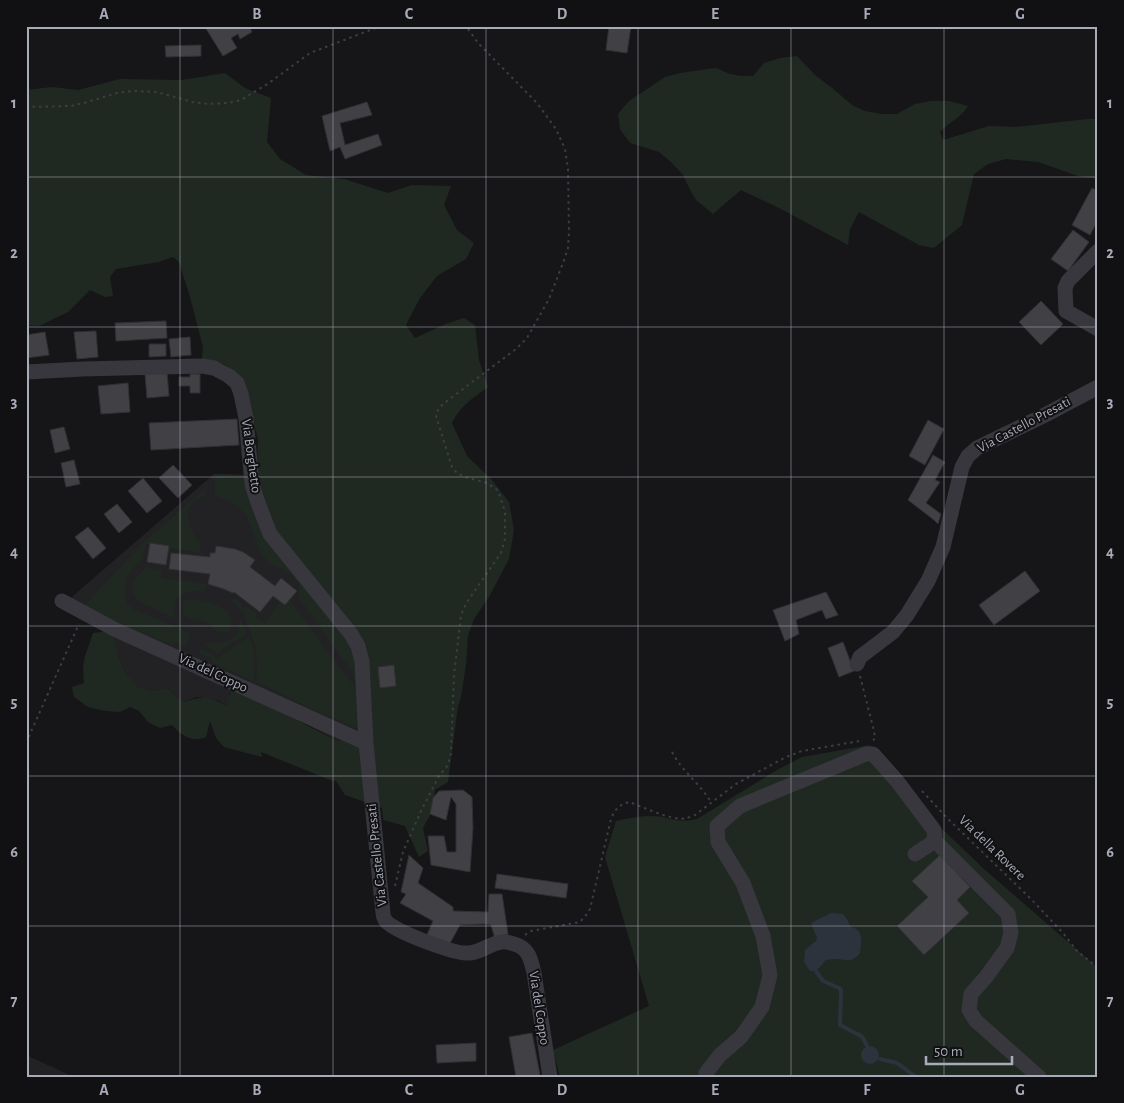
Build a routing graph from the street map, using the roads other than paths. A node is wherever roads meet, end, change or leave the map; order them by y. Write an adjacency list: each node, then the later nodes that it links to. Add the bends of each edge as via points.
1 (1098, 251): 2 (street, via 1065,288 1066,310)
2 (1098, 329)
3 (26, 372): 7 (street, Via Borghetto, via 202,366 221,371 237,383 246,418 252,484 270,534 358,646 362,662)
4 (1098, 387): 6 (street, Via Castello Presati, via 977,448 968,456 962,467 943,546 928,581 893,632 860,657)
5 (62, 601): 7 (street, Via del Coppo, via 114,629)
6 (858, 664)
7 (366, 743): 10 (street, Via Castello Presati, via 385,920 413,936 458,953 471,953 503,942)
8 (935, 840): 9 (street); 12 (street, via 934,830 873,754 866,754 740,806 717,826 718,842 743,884 763,936 770,975 762,1008 741,1037 720,1055); 13 (street, via 1008,914 1011,933 1007,948 970,994 969,1010 976,1021)
9 (915, 854)
10 (518, 945): 11 (street, Via del Coppo, via 529,954 534,973)
11 (550, 1077)
12 (706, 1077)
13 (1039, 1077)

